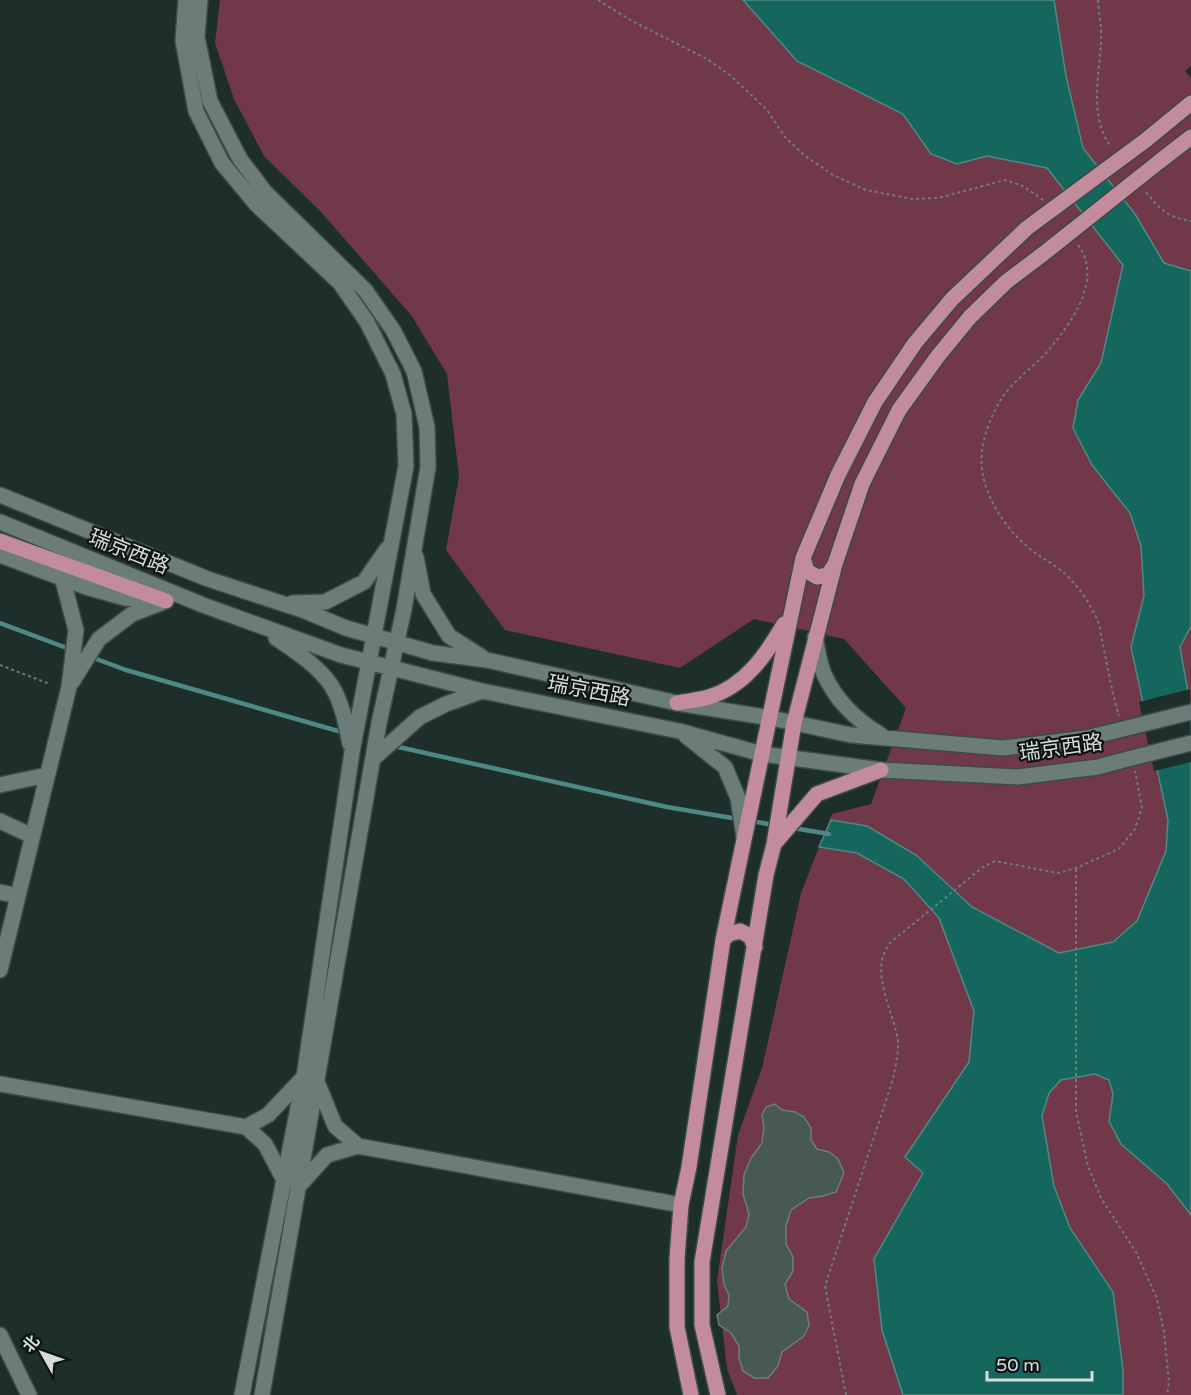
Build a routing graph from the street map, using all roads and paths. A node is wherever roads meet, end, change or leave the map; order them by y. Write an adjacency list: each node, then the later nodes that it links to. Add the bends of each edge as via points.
1 (186, 0): 15 (street, via 183,40 196,111 222,163 256,204 340,284 367,322 393,374 405,414 406,466)
2 (200, 0): 16 (street, via 197,37 210,101 240,159 265,192 365,290 393,330 414,371 427,428 428,467)
3 (598, 0): 9 (path, via 731,76 767,110 804,155 833,175 866,190 912,199 938,198 1005,180 1023,186)
4 (1098, 0): 7 (path, via 1099,117)
5 (1191, 103): 18 (main road, bridge, via 1027,228 952,299 915,343 882,392 838,475)
6 (1191, 136): 19 (main road, bridge, via 1006,282 970,317 899,410 862,484)
7 (1112, 147)
8 (1146, 192): 10 (path, via 1175,219)
9 (1047, 204)
10 (1191, 221)
11 (1073, 238): 41 (path, via 1086,255 1086,290 1048,351 1002,397 983,446 984,476 995,509 1008,529 1072,580 1097,617)
12 (0, 495): 22 (street, 瑞京西路, via 208,579)
13 (0, 522): 23 (street, 瑞京西路)
14 (0, 541): 21 (main road)
15 (390, 544): 22 (street, via 364,582 325,602); 26 (street)
16 (414, 546): 28 (street); 29 (street, via 423,594 448,636)
17 (0, 555): 20 (street)
18 (803, 558): 19 (main road, via 807,571 818,578 828,575); 24 (main road)
19 (835, 564): 27 (main road)
20 (62, 577): 21 (street, via 125,598); 34 (street, via 76,630)
21 (166, 601): 23 (street); 34 (street, via 132,614 99,639)
22 (281, 603): 26 (street, 瑞京西路)
23 (203, 605): 25 (street, 瑞京西路)
24 (791, 614): 36 (main road, via 770,649 744,679 710,697); 39 (main road)
25 (261, 627): 30 (street, 瑞京西路); 38 (street, via 308,661 331,685)
26 (374, 636): 28 (street, 瑞京西路); 30 (street)
27 (815, 637): 40 (main road); 43 (street, via 823,673 839,698 860,722)
28 (397, 642): 29 (street, 瑞京西路, via 433,653); 32 (street)
29 (487, 660): 36 (street, 瑞京西路)
30 (369, 662): 32 (street, 瑞京西路); 38 (street)
31 (0, 664): 33 (path)
32 (391, 668): 35 (street, 瑞京西路); 48 (street)
33 (50, 684)
34 (69, 686): 50 (street)
35 (482, 691): 42 (street, 瑞京西路); 48 (street, via 420,717)
36 (677, 703): 39 (street, 瑞京西路)
37 (1191, 712): 41 (street, 瑞京西路, bridge)
38 (351, 715): 62 (street, via 351,756)
39 (771, 718): 40 (street, 瑞京西路); 45 (main road)
40 (794, 723): 43 (street, 瑞京西路); 46 (main road)
41 (1118, 725): 43 (street, 瑞京西路, via 1086,738 1004,748)
42 (679, 731): 45 (street, 瑞京西路); 54 (street, via 725,767 738,798)
43 (886, 738)
44 (1191, 743): 47 (street, 瑞京西路, bridge)
45 (762, 754): 46 (street, 瑞京西路); 54 (main road)
46 (788, 758): 49 (street, 瑞京西路); 55 (main road)
47 (1127, 761): 49 (street, 瑞京西路, via 1018,777); 56 (path, via 1139,783 1142,808 1135,829 1119,849)
48 (373, 764): 62 (street)
49 (881, 770): 55 (main road, via 817,794)
50 (47, 775): 51 (street); 53 (street)
51 (0, 785)
52 (0, 820): 53 (street)
53 (32, 836): 58 (street)
54 (744, 838): 59 (main road)
55 (774, 844): 60 (main road)
56 (1076, 868): 74 (path, via 1058,873 995,861 885,949 883,987 898,1044 893,1079 825,1286); 75 (path, via 1076,1112 1088,1166 1101,1198 1136,1252 1157,1299 1164,1332)
57 (0, 892): 58 (street)
58 (18, 896): 61 (street)
59 (723, 940): 60 (main road, via 740,931 750,936); 67 (main road)
60 (755, 947): 73 (main road, via 702,1262 702,1325)
61 (0, 970)
62 (310, 1077): 64 (street, via 268,1115); 65 (street, via 335,1126); 66 (street)
63 (0, 1084): 64 (street)
64 (246, 1127): 66 (street, via 265,1144)
65 (357, 1146): 66 (street, via 327,1155); 67 (street)
66 (291, 1184): 70 (street); 71 (street)
67 (681, 1205): 72 (main road, via 677,1327)
68 (0, 1335): 69 (street)
69 (29, 1395)
70 (242, 1395)
71 (262, 1395)
72 (691, 1395)
73 (718, 1395)
74 (846, 1395)
75 (1167, 1395)

